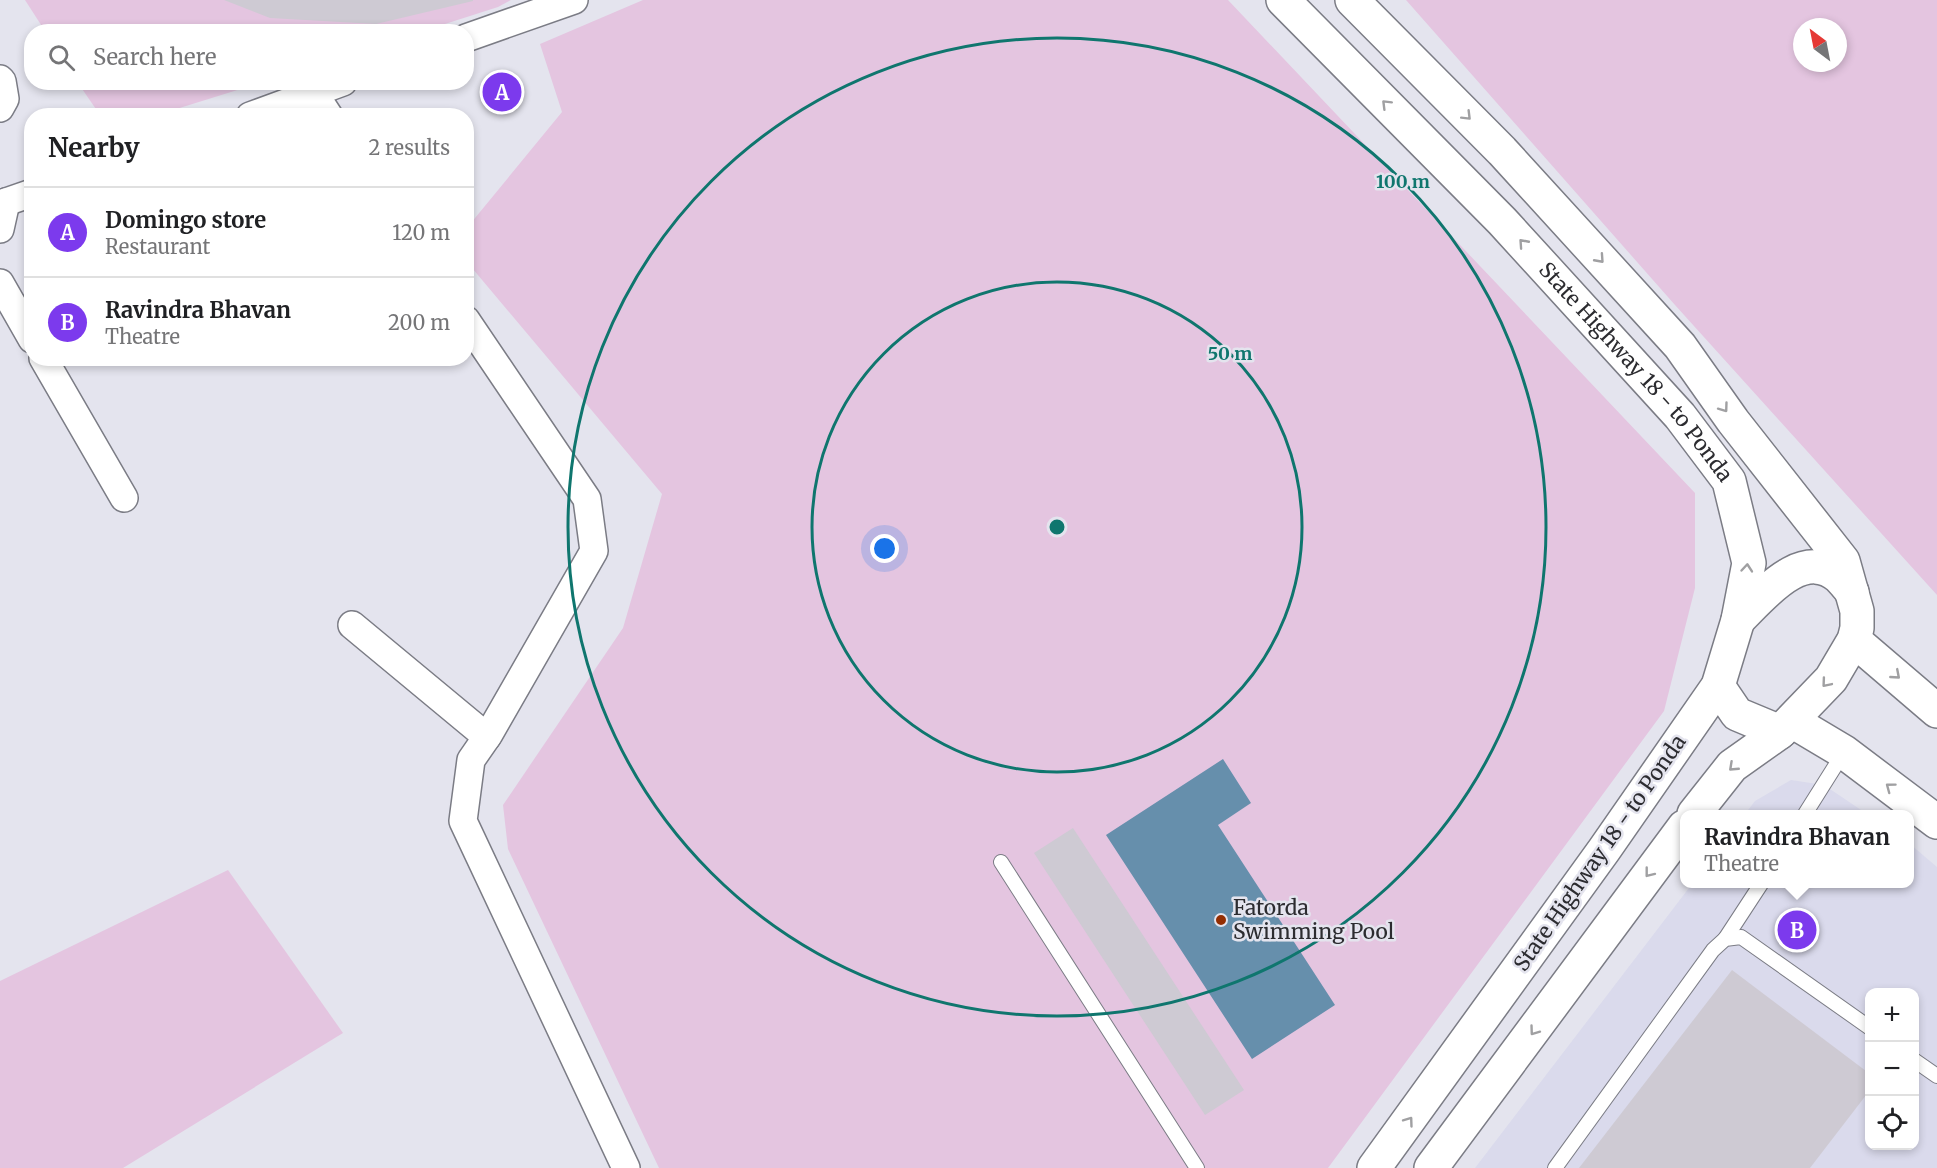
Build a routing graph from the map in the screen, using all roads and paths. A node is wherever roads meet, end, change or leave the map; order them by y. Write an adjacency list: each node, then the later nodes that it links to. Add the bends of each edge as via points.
1 (574, 0): 4 (street)
2 (1283, 0): 20 (main road, State Highway 18 - to Ponda, one-way to 2, via 1749,563 1729,481 1680,416 1502,221)
3 (1352, 0): 19 (main road, one-way to 19, via 1502,151 1680,346 1843,561)
4 (474, 36)
5 (0, 79): 8 (street, via 5,99)
6 (322, 90): 7 (street)
7 (314, 93): 9 (street); 10 (street)
8 (0, 108)
9 (272, 108)
10 (324, 108)
11 (24, 196): 12 (street)
12 (3, 203): 13 (street)
13 (0, 229)
14 (0, 283): 15 (street)
15 (24, 325)
16 (474, 332): 26 (street, via 587,499 594,551)
17 (48, 366): 18 (street)
18 (124, 498)
19 (1852, 592): 20 (main road, via 1838,576 1820,567 1800,568 1780,580); 22 (main road, via 1857,611)
20 (1737, 620): 23 (main road, State Highway 18 - to Ponda)
21 (352, 625): 26 (street)
22 (1854, 640): 24 (main road, one-way to 24); 25 (main road, one-way to 25, via 1831,678)
23 (1718, 686): 25 (main road, via 1737,714); 40 (main road, State Highway 18 - to Ponda, one-way to 23)
24 (1937, 711)
25 (1786, 726): 27 (main road); 28 (main road, one-way to 28, via 1732,766)
26 (487, 737): 38 (street, via 471,760 463,821)
27 (1844, 752): 29 (lane); 30 (main road, one-way to 27)
28 (1697, 810)
29 (1808, 810)
30 (1937, 822)
31 (1680, 832): 41 (main road, one-way to 41)
32 (1001, 862): 39 (lane)
33 (1758, 888): 34 (lane)
34 (1725, 939): 35 (lane, via 1741,937); 42 (lane, via 1713,950)
35 (1865, 1025)
36 (1919, 1063): 37 (lane)
37 (1937, 1076)
38 (626, 1168)
39 (1197, 1168)
40 (1374, 1168)
41 (1431, 1168)
42 (1555, 1168)

